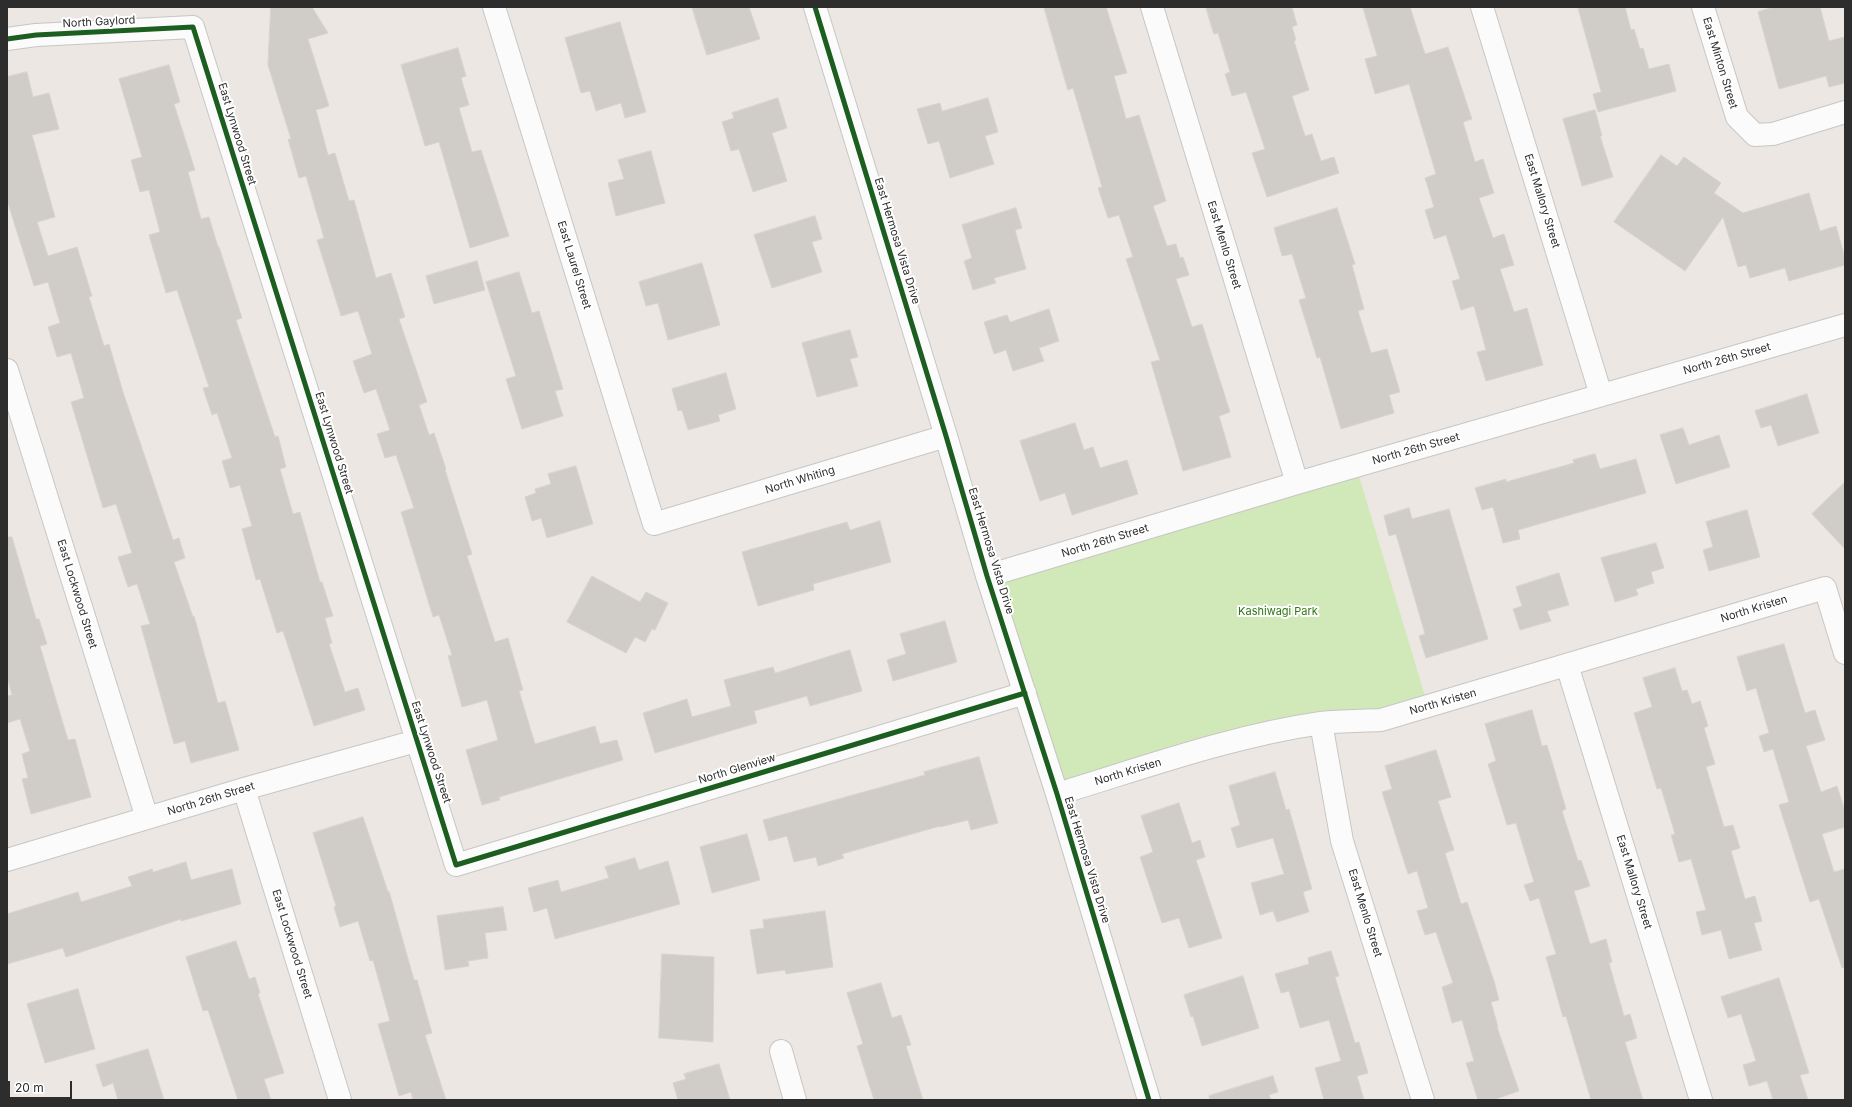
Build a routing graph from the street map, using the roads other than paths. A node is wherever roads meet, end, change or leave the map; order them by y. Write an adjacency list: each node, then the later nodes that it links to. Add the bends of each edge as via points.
1 (494, 7): 14 (street, East Laurel Street)
2 (815, 7): 12 (street, East Hermosa Vista Drive)
3 (1152, 7): 13 (street, East Menlo Street)
4 (1482, 7): 11 (street, East Mallory Street)
5 (1702, 7): 8 (street, East Minton Street, via 1737,117 1755,135 1773,134)
6 (193, 27): 7 (street, North Gaylord, via 36,35); 20 (street, East Lynwood Street)
7 (7, 39)
8 (1845, 112)
9 (1845, 325): 11 (street, North 26th Street)
10 (7, 370): 23 (street, East Lockwood Street)
11 (1601, 396): 13 (street, North 26th Street)
12 (946, 436): 14 (street, North Whiting); 15 (street, East Hermosa Vista Drive)
13 (1297, 483): 15 (street, North 26th Street)
14 (654, 524)
15 (987, 576): 18 (street, East Hermosa Vista Drive)
16 (1845, 652): 17 (street, North Kristen, via 1825,588)
17 (1567, 665): 19 (street, North Kristen, via 1381,720); 31 (street, East Mallory Street)
18 (1024, 693): 22 (street, East Hermosa Vista Drive); 25 (street, North Glenview)
19 (1321, 723): 22 (street, North Kristen, via 1193,752); 30 (street, East Menlo Street, via 1342,841)
20 (416, 741): 21 (street, North 26th Street); 25 (street, East Lynwood Street)
21 (244, 789): 23 (street, North 26th Street); 27 (street, East Lockwood Street)
22 (1057, 794): 29 (street, East Hermosa Vista Drive)
23 (147, 818): 24 (street, North 26th Street)
24 (7, 860)
25 (456, 865)
26 (781, 1051): 28 (street)
27 (340, 1100)
28 (795, 1100)
29 (1149, 1100)
30 (1423, 1100)
31 (1701, 1100)

